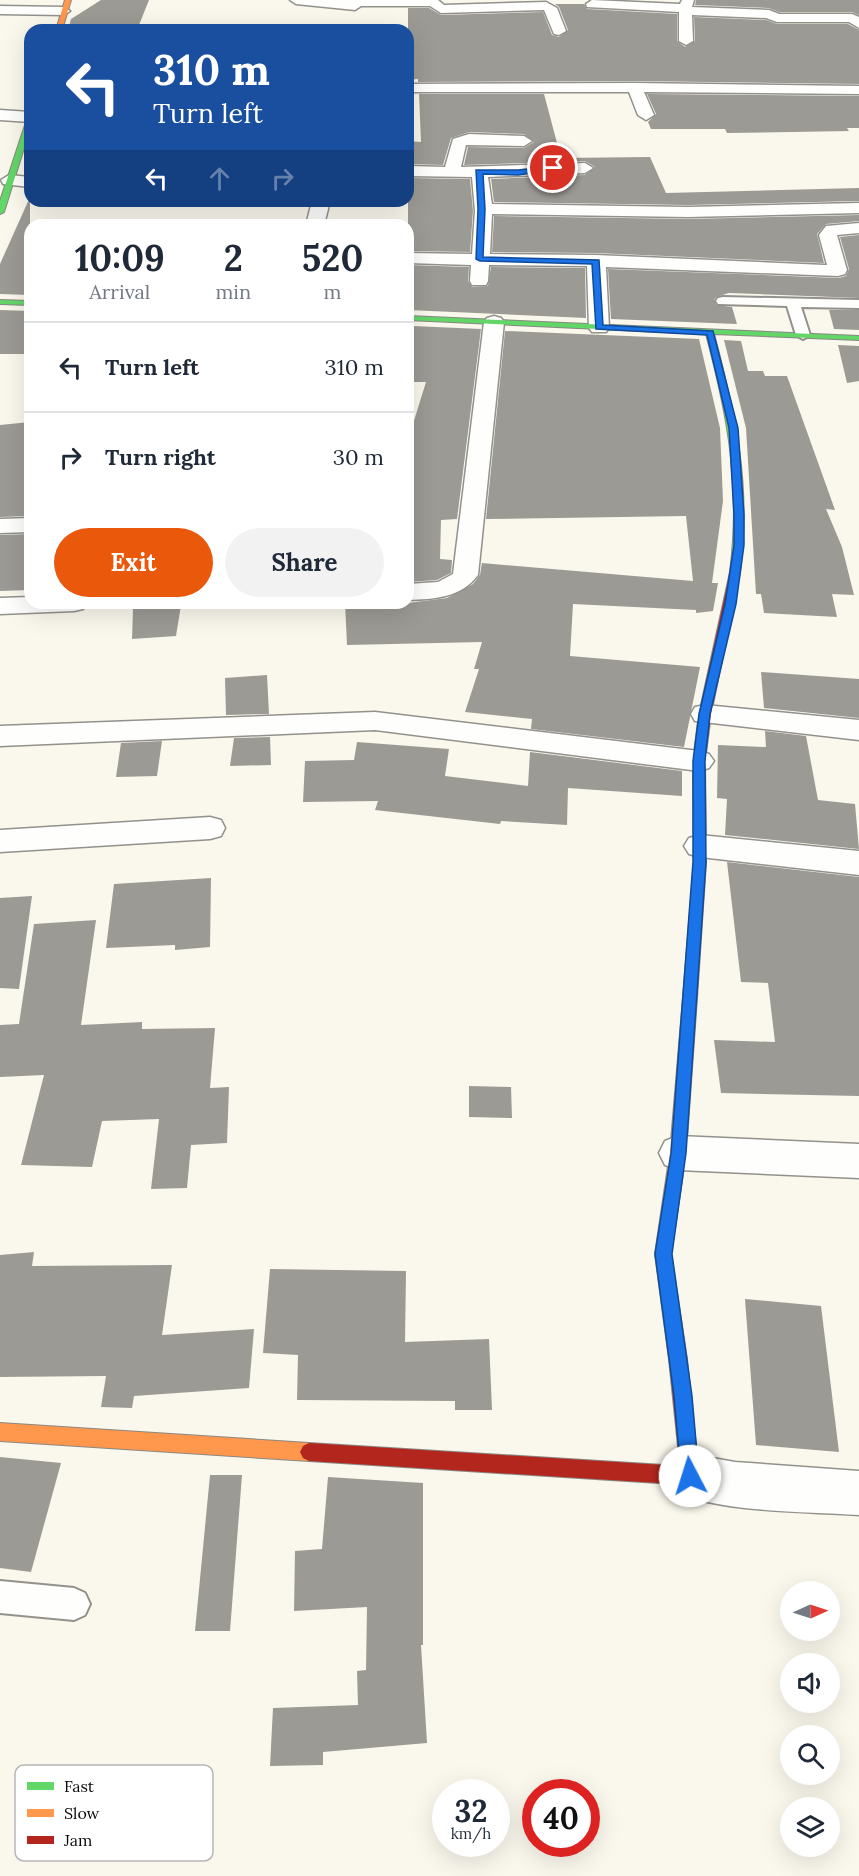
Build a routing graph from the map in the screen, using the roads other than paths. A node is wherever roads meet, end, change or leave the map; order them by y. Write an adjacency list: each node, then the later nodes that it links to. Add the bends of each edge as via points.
1 (296, 0): 2 (street)
2 (356, 2): 9 (street); 12 (street, via 435,2 441,9 492,13 550,7)
3 (780, 3): 8 (street)
4 (592, 4): 6 (street)
5 (66, 6): 7 (street); 10 (street)
6 (686, 6): 8 (street); 13 (street)
7 (0, 10)
8 (785, 17): 11 (street, via 852,18)
9 (353, 22)
10 (61, 24)
11 (859, 24)
12 (559, 31)
13 (686, 41)
14 (634, 87): 15 (street); 16 (street); 18 (street)
15 (414, 88)
16 (859, 90)
17 (0, 115): 19 (street)
18 (646, 115)
19 (24, 121)
20 (24, 123): 21 (street)
21 (0, 130)
22 (24, 134): 28 (street)
23 (524, 141): 26 (street, via 459,142)
24 (585, 168): 27 (street)
25 (414, 171): 26 (street)
26 (452, 171): 27 (street)
27 (479, 172): 30 (street)
28 (9, 180): 29 (street); 31 (street)
29 (24, 181)
30 (482, 201): 32 (street, via 645,211); 35 (street)
31 (1, 204)
32 (859, 208)
33 (859, 228): 36 (street, via 832,230 828,235 838,270)
34 (414, 258): 35 (street)
35 (480, 259): 36 (street); 37 (street)
36 (596, 261): 45 (street)
37 (479, 281)
38 (723, 301): 41 (lane)
39 (0, 302): 40 (street)
40 (24, 303)
41 (793, 303): 42 (lane); 47 (lane)
42 (859, 304)
43 (414, 318): 44 (street)
44 (494, 322): 45 (street); 51 (street, via 465,575 439,591)
45 (599, 328): 46 (street)
46 (710, 333): 47 (street); 54 (street, via 733,428 739,545)
47 (803, 335): 48 (street)
48 (859, 338)
49 (24, 525): 50 (street)
50 (0, 526)
51 (414, 592)
52 (24, 605): 53 (street)
53 (0, 606)
54 (705, 714): 55 (street); 57 (street)
55 (859, 730)
56 (0, 736): 57 (street, via 375,721)
57 (699, 761): 60 (street)
58 (210, 828): 59 (street)
59 (0, 841)
60 (700, 846): 61 (street); 62 (street)
61 (859, 863)
62 (678, 1153): 63 (street); 65 (street, via 663,1254)
63 (859, 1161)
64 (0, 1432): 65 (street)
65 (690, 1476): 66 (street, via 735,1484)
66 (859, 1494)
67 (0, 1597): 68 (lane)
68 (74, 1604)

